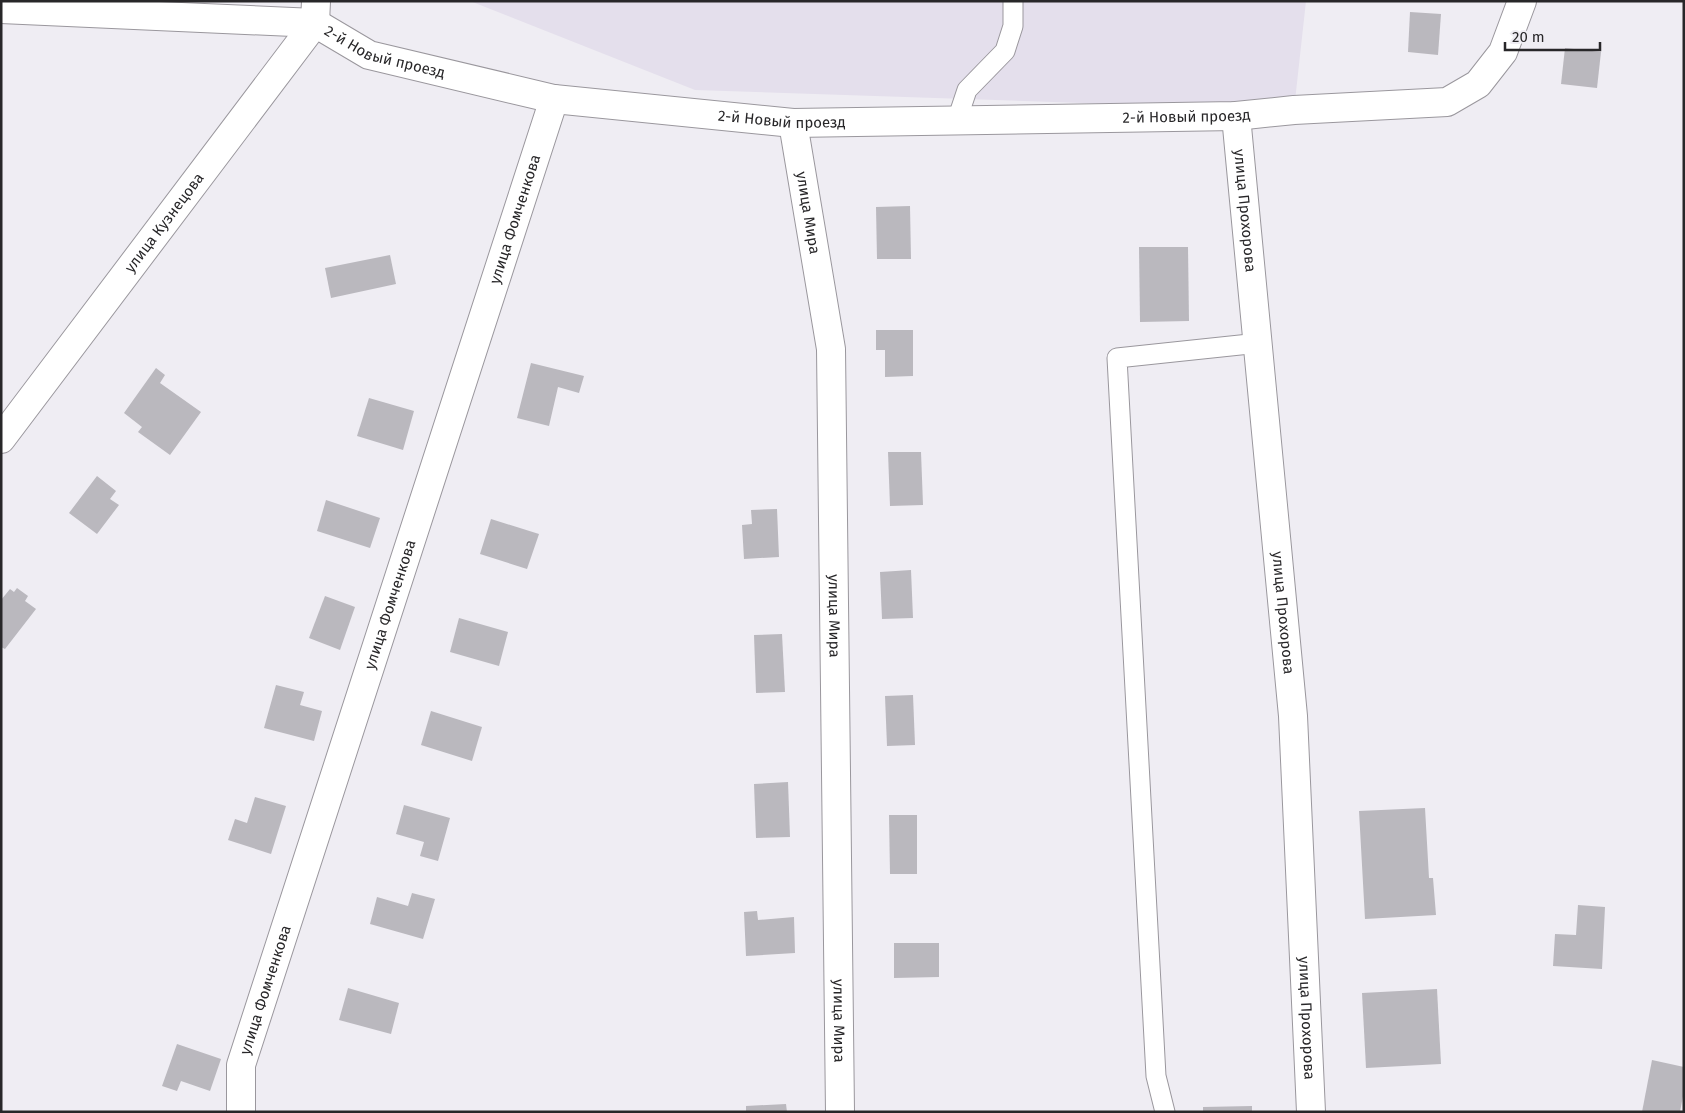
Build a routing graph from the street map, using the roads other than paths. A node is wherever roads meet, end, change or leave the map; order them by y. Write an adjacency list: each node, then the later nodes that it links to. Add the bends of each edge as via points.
1 (1013, 1): 7 (lane, via 1013,26 1005,51 967,90)
2 (1522, 1): 6 (street, 2-й Новый проезд, via 1503,52 1478,84 1447,102)
3 (1, 9): 4 (street, 2-й Новый проезд)
4 (315, 12): 5 (street, 2-й Новый проезд, via 369,55); 10 (street, улица Кузнецова)
5 (554, 99): 8 (street, 2-й Новый проезд); 11 (street, улица Фомченкова, via 241,1065)
6 (1236, 116): 7 (street, 2-й Новый проезд); 9 (street, улица Прохорова)
7 (957, 120): 8 (street, 2-й Новый проезд)
8 (793, 123): 12 (street, улица Мира, via 832,349)
9 (1259, 343): 13 (lane, via 1118,358 1156,1076); 14 (street, улица Прохорова, via 1293,716)
10 (1, 439)
11 (241, 1112)
12 (840, 1112)
13 (1165, 1112)
14 (1311, 1112)

